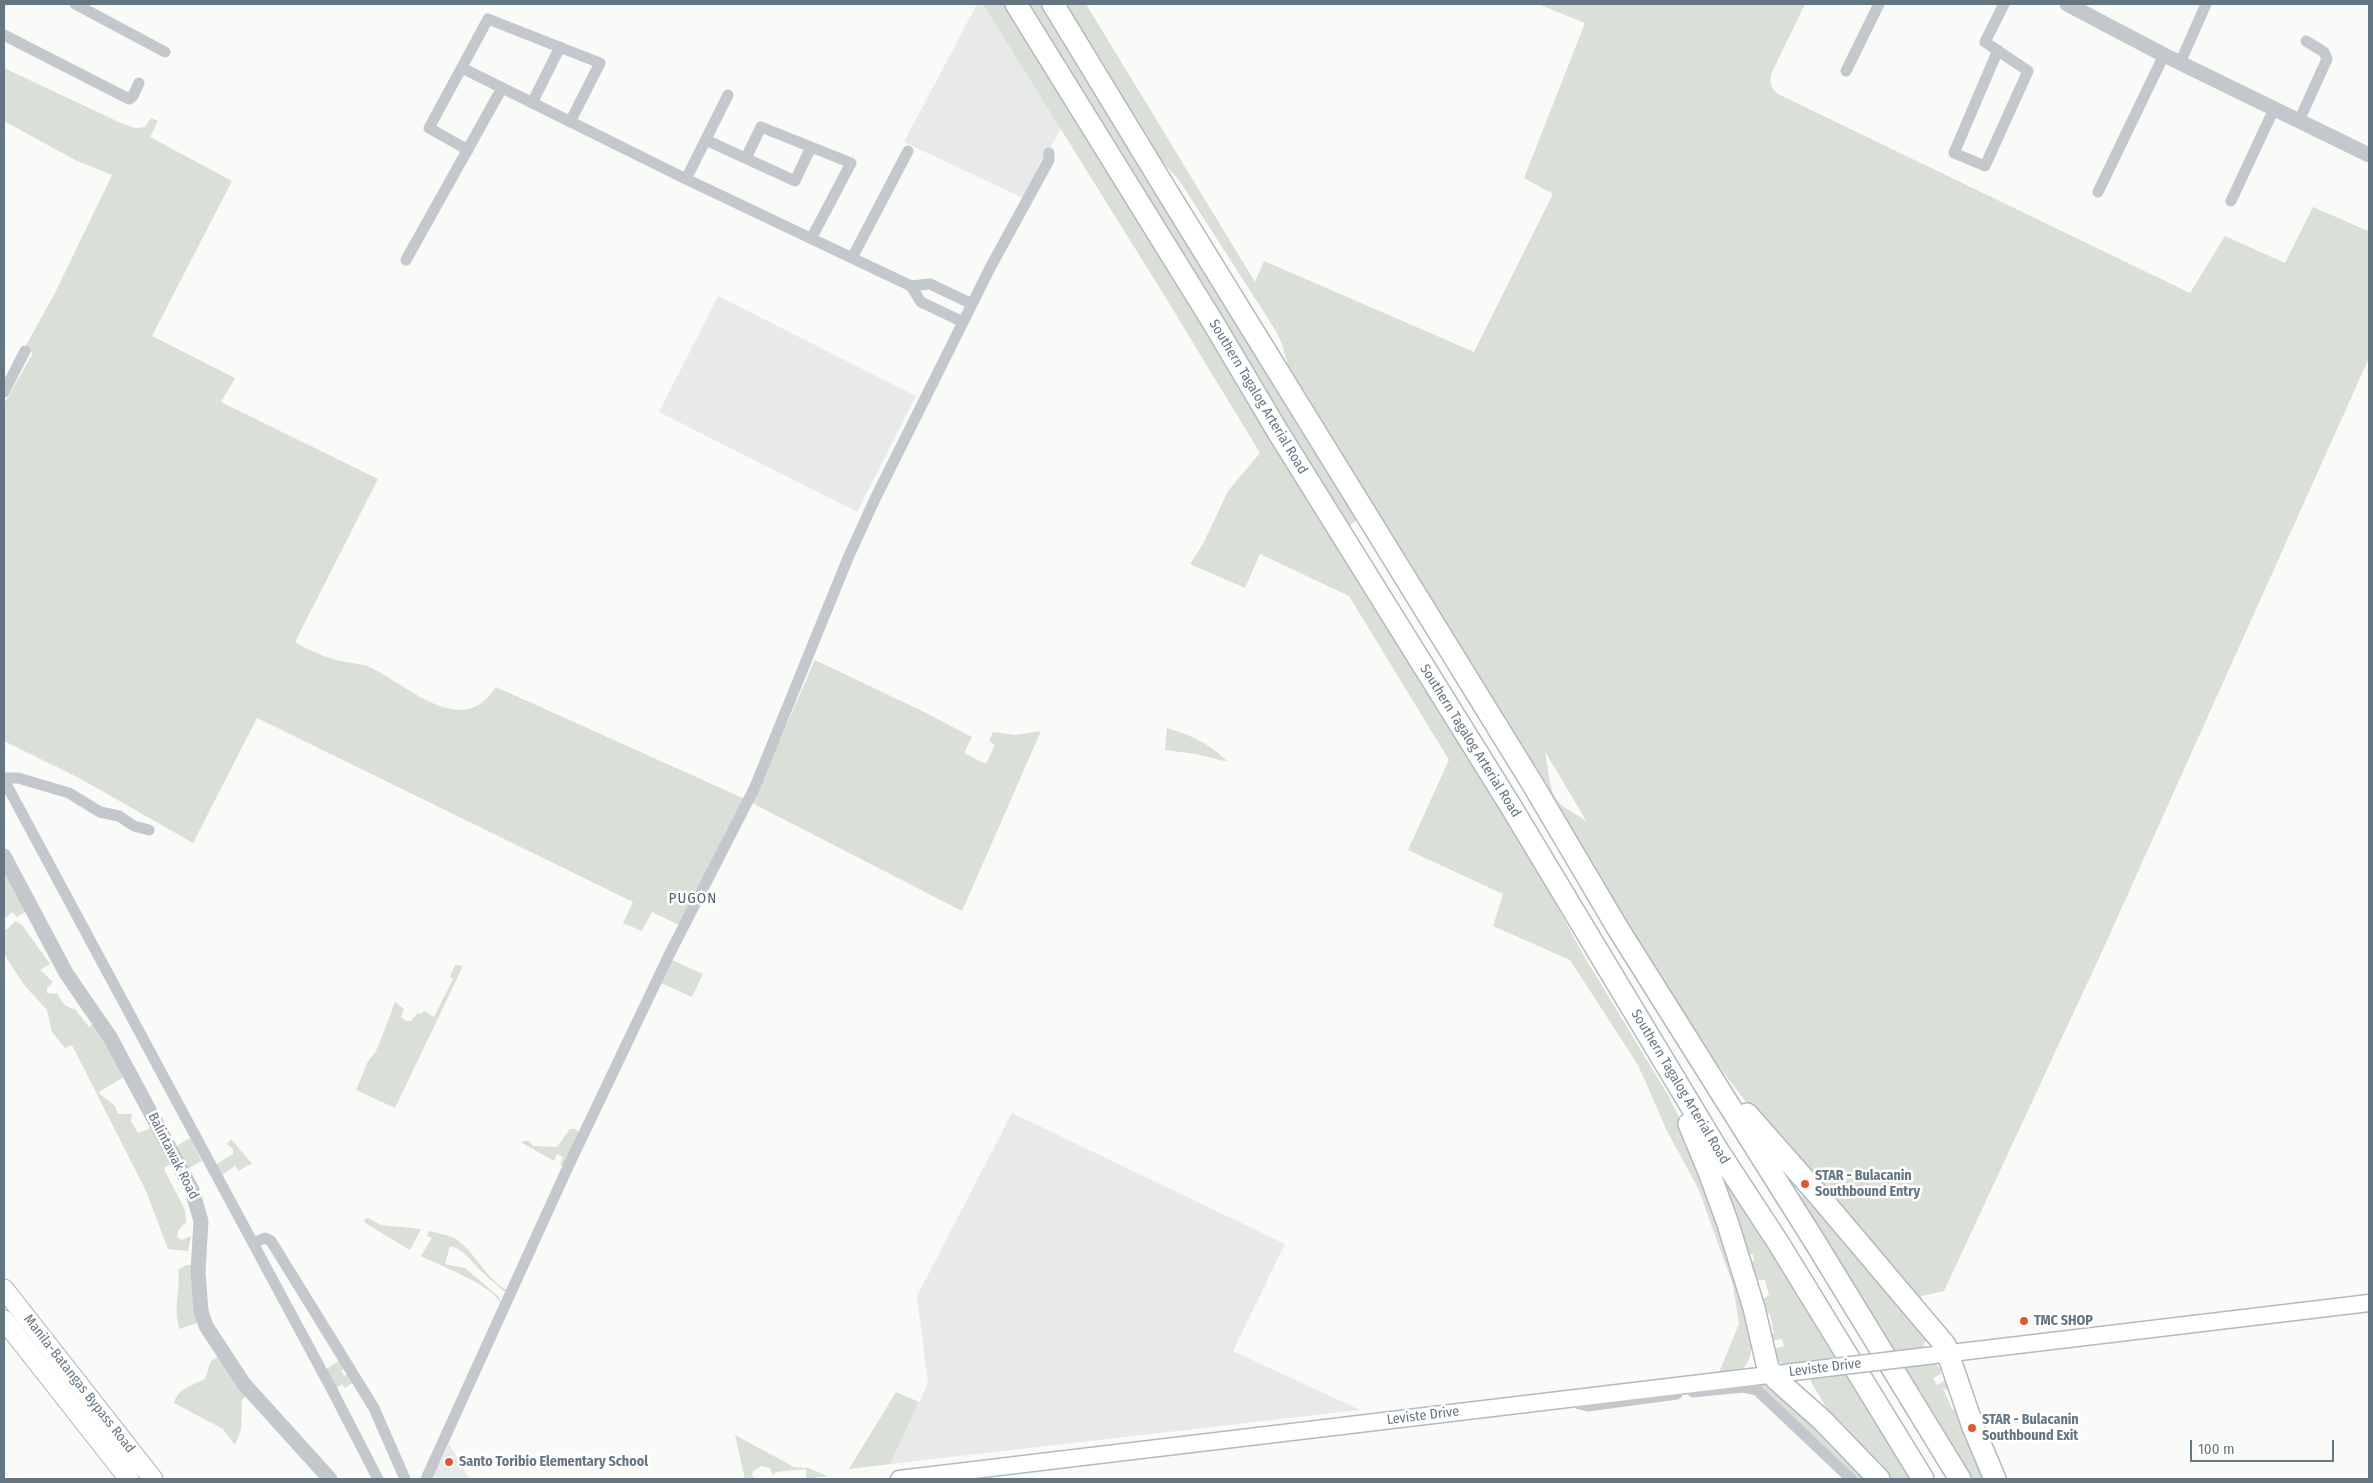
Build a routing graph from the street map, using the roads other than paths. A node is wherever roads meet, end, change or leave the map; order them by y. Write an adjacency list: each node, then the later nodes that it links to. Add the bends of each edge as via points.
1 (75, 4): 12 (street)
2 (1016, 4): 45 (highway, Southern Tagalog Arterial Road)
3 (1054, 4): 46 (highway)
4 (1879, 4): 16 (street)
5 (2004, 4): 11 (street, via 1985,40)
6 (2067, 4): 13 (street)
7 (2206, 4): 14 (street)
8 (4, 35): 17 (street, via 129,99)
9 (2306, 41): 23 (street, via 2324,52 2326,59)
10 (560, 47): 15 (street, via 488,19); 20 (street); 22 (street, via 600,62)
11 (1998, 50): 11 (street, via 2028,71 1985,166 1954,153)
12 (165, 52)
13 (2164, 55): 14 (street); 32 (street)
14 (2180, 63): 21 (street)
15 (462, 68): 18 (street); 26 (street, via 429,128)
16 (1846, 71)
17 (139, 84)
18 (502, 88): 20 (street); 26 (street)
19 (728, 95): 24 (street)
20 (532, 103): 22 (street)
21 (2274, 109): 23 (street); 33 (street)
22 (570, 122): 31 (street)
23 (2299, 122): 29 (street)
24 (706, 140): 30 (street); 31 (street)
25 (811, 147): 30 (street, via 761,127); 30 (street, via 794,181); 34 (street, via 851,163)
26 (468, 150): 36 (street)
27 (908, 151): 35 (street)
28 (1049, 153): 38 (street, via 1049,160)
29 (2369, 155)
30 (746, 158)
31 (686, 179): 34 (street)
32 (2098, 192)
33 (2231, 201)
34 (811, 239): 35 (street)
35 (852, 258): 37 (street)
36 (406, 260)
37 (911, 286): 38 (street, via 930,284); 39 (street, via 921,302)
38 (972, 304): 39 (street)
39 (963, 322): 61 (street, via 848,558 751,795 669,955 566,1169)
40 (25, 351): 41 (street)
41 (4, 392)
42 (4, 779): 43 (street, via 18,778 69,793 100,812); 47 (street)
43 (149, 830)
44 (4, 856): 58 (street, Balintawak Road, via 66,974 110,1037 192,1190 201,1221 198,1272 201,1311 206,1326 248,1389)
45 (1619, 987): 54 (highway, via 1683,1112 1712,1179 1744,1274); 65 (highway, Southern Tagalog Arterial Road)
46 (1667, 1007): 51 (highway, via 1753,1122 1943,1342); 66 (highway)
47 (253, 1243): 59 (street); 60 (street, via 264,1238 271,1241 374,1408)
48 (4, 1290): 52 (highway, Manila-Batangas Bypass Road)
49 (2369, 1303): 51 (main road, Leviste Drive)
50 (4, 1320): 53 (highway, Manila-Batangas Bypass Road)
51 (1948, 1353): 54 (main road, Leviste Drive, bridge); 67 (highway, via 1966,1410)
52 (58, 1357): 53 (highway); 57 (highway, Manila-Batangas Bypass Road)
53 (43, 1368): 56 (highway, Manila-Batangas Bypass Road)
54 (1772, 1374): 55 (main road, Leviste Drive); 64 (highway)
55 (1577, 1397): 62 (main road, Leviste Drive); 63 (street, via 1580,1404 1588,1406 1699,1391 1754,1389)
56 (129, 1479)
57 (153, 1479)
58 (330, 1479)
59 (378, 1479)
60 (405, 1479)
61 (426, 1479)
62 (899, 1479)
63 (1851, 1479)
64 (1879, 1479)
65 (1923, 1479)
66 (1960, 1479)
67 (1995, 1479)

